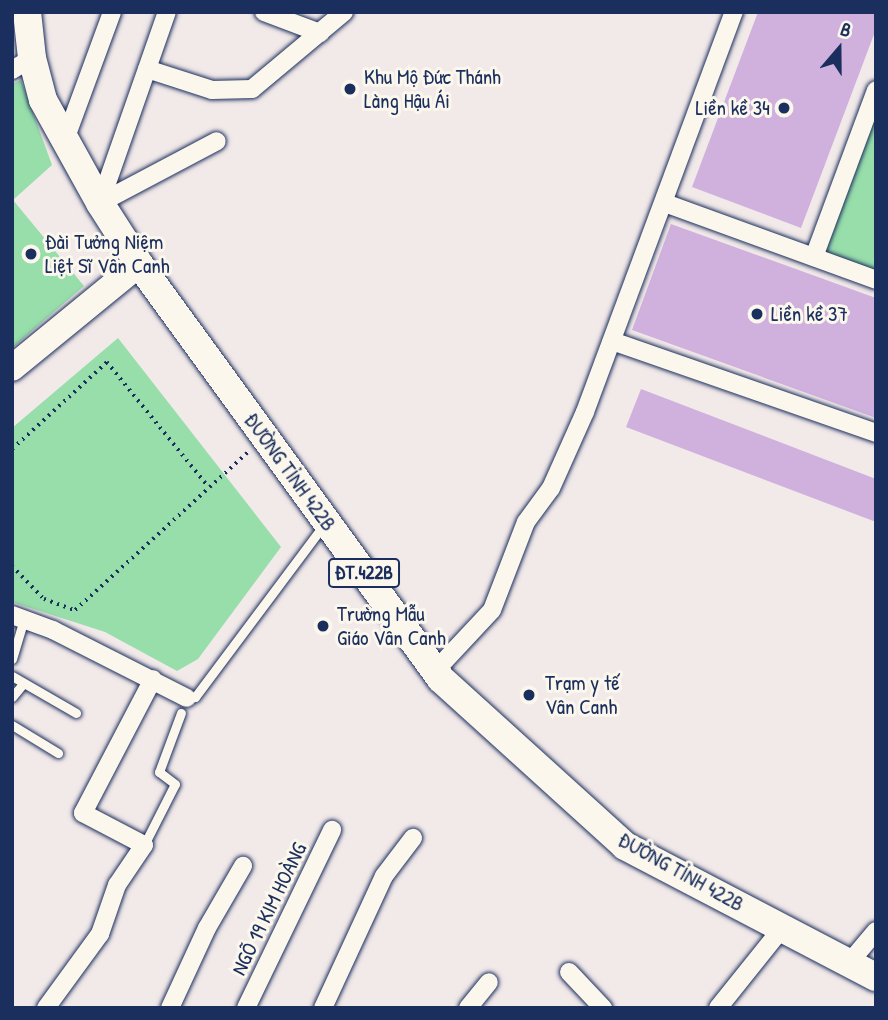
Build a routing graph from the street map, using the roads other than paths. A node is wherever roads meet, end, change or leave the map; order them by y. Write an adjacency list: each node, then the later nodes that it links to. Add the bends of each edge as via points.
1 (27, 12): 8 (main road, ĐƯỜNG TỈNH 422B / ĐT.422B)
2 (112, 12): 11 (street)
3 (167, 12): 9 (street)
4 (264, 12): 7 (street)
5 (344, 12): 7 (street)
6 (734, 12): 14 (street)
7 (320, 33): 9 (street, via 252,89 212,90)
8 (22, 64): 11 (main road, ĐƯỜNG TỈNH 422B / ĐT.422B)
9 (147, 69): 13 (street)
10 (876, 90): 15 (street)
11 (65, 140): 13 (main road, ĐƯỜNG TỈNH 422B / ĐT.422B)
12 (217, 141): 13 (street)
13 (100, 202): 16 (main road, ĐƯỜNG TỈNH 422B / ĐT.422B)
14 (665, 203): 15 (street); 18 (street)
15 (814, 257): 17 (street)
16 (139, 264): 19 (street); 21 (main road, ĐƯỜNG TỈNH 422B / ĐT.422B)
17 (876, 280)
18 (612, 341): 20 (street); 24 (street, via 548,495 521,533 492,610)
19 (12, 368)
20 (876, 433)
21 (326, 521): 24 (main road, ĐƯỜNG TỈNH 422B / ĐT.422B); 29 (lane)
22 (18, 617): 23 (lane); 26 (street)
23 (12, 659)
24 (435, 671): 37 (main road, ĐƯỜNG TỈNH 422B / ĐT.422B, via 625,846)
25 (12, 676): 27 (lane)
26 (153, 679): 29 (street); 35 (street, via 83,813)
27 (23, 684): 28 (lane); 30 (lane)
28 (12, 697)
29 (184, 706): 35 (lane, via 159,772 175,783)
30 (76, 713)
31 (12, 725): 32 (lane)
32 (58, 753)
33 (332, 830): 45 (street, NGÕ 19 KIM HOÀNG)
34 (412, 838): 46 (street, via 384,876)
35 (144, 845): 43 (street, via 117,885 100,934)
36 (243, 866): 44 (street, via 207,928)
37 (783, 927): 39 (main road, ĐƯỜNG TỈNH 422B / ĐT.422B); 49 (street)
38 (876, 931): 39 (street)
39 (849, 963): 41 (main road, ĐƯỜNG TỈNH 422B / ĐT.422B)
40 (569, 972): 48 (street)
41 (876, 977)
42 (489, 982): 47 (street)
43 (47, 1008)
44 (170, 1008)
45 (246, 1008)
46 (323, 1008)
47 (468, 1008)
48 (603, 1008)
49 (718, 1008)

